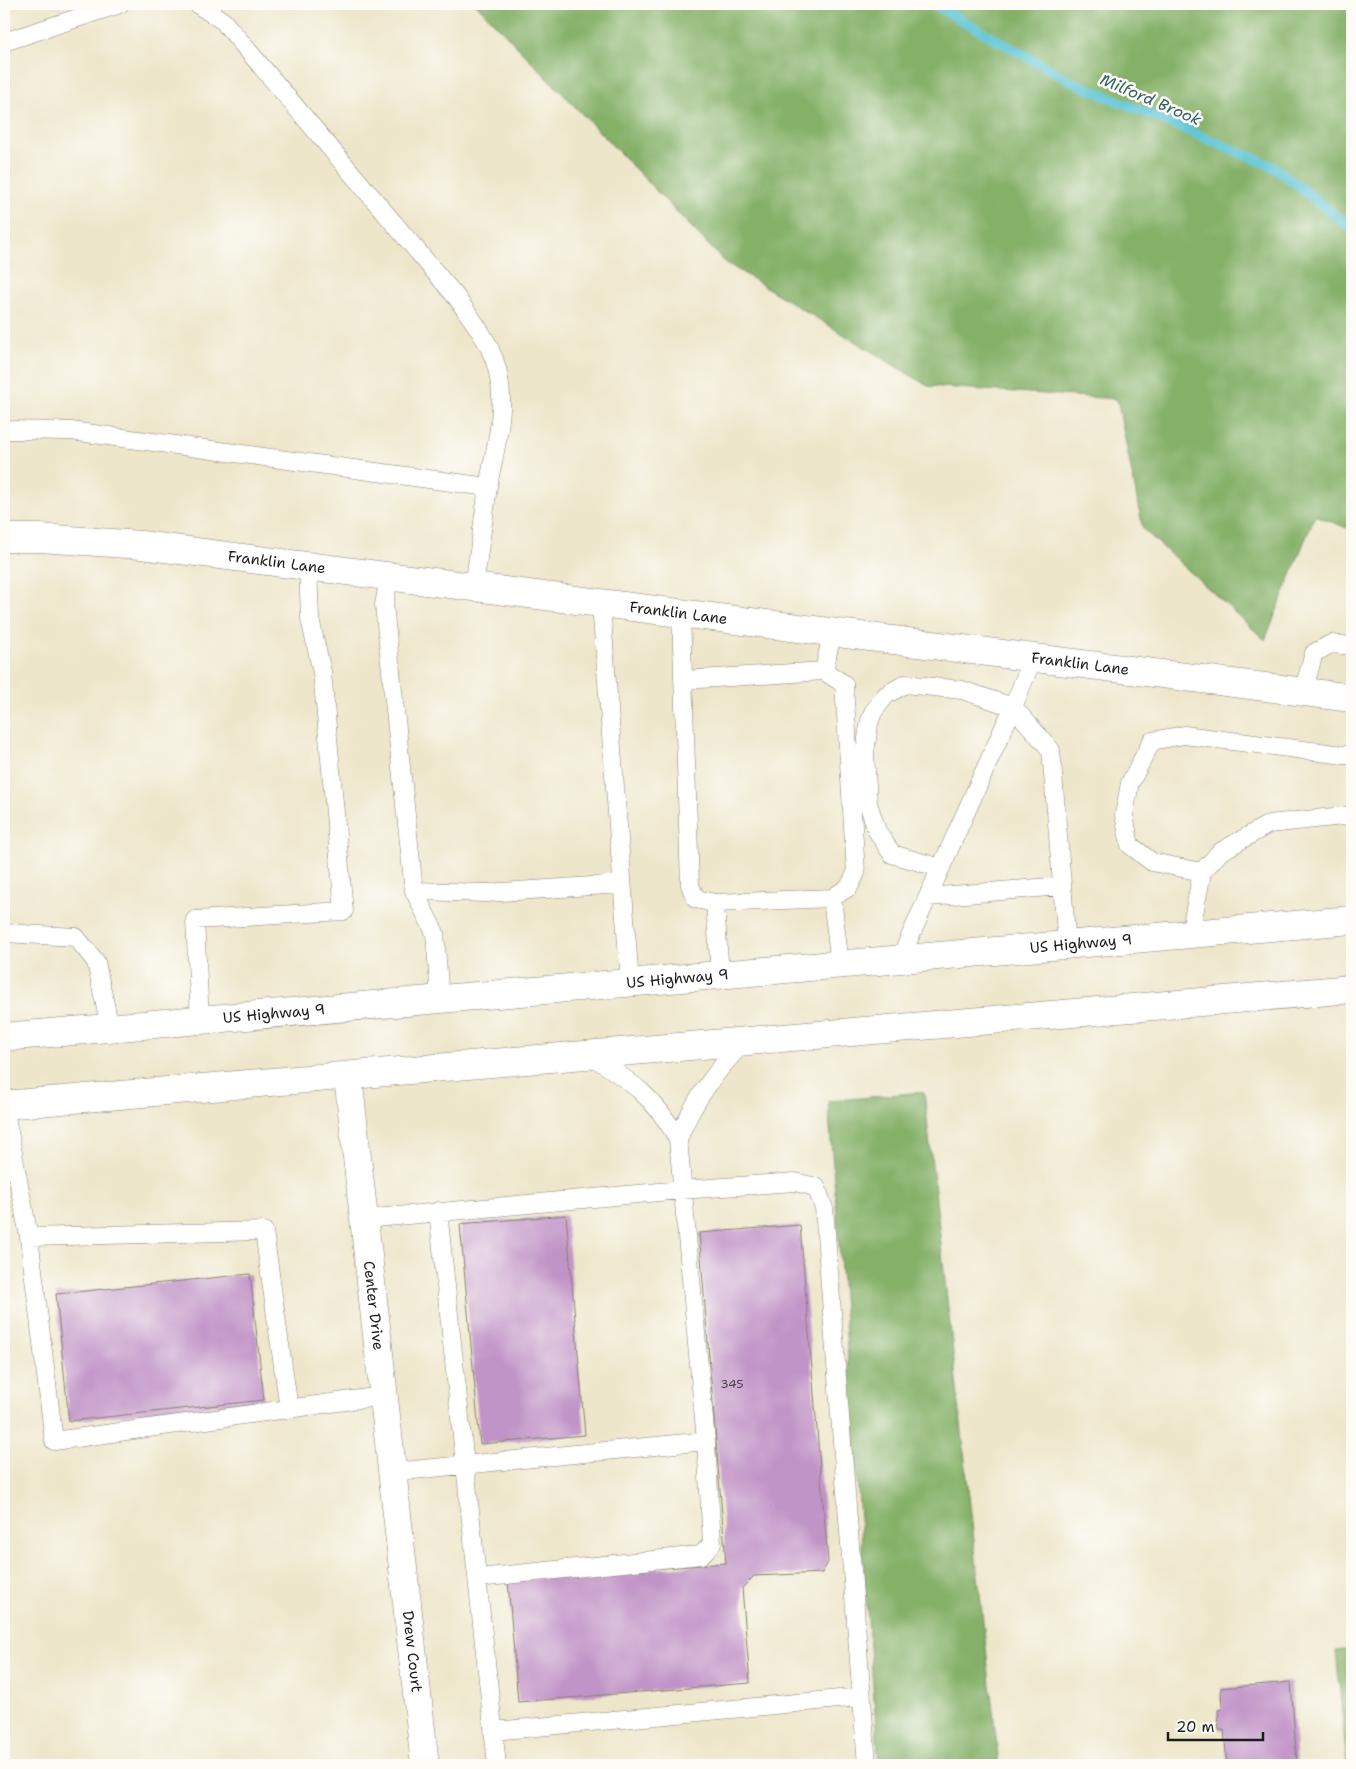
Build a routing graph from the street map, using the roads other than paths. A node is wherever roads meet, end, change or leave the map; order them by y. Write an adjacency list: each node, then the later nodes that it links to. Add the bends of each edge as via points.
1 (120, 4): 3 (lane)
2 (197, 4): 5 (lane, via 223,21 457,298 489,346 500,373 503,408)
3 (4, 42)
4 (4, 430): 5 (lane, via 71,431)
5 (488, 487): 9 (lane)
6 (4, 538): 7 (main road, Franklin Lane, via 141,545)
7 (308, 566): 8 (main road, Franklin Lane); 40 (lane, via 310,619 322,672 344,910 195,920)
8 (389, 577): 9 (main road, Franklin Lane); 26 (lane, via 384,605)
9 (474, 588): 10 (main road, Franklin Lane)
10 (601, 604): 11 (main road, Franklin Lane); 24 (lane)
11 (681, 614): 12 (main road, Franklin Lane); 16 (lane)
12 (832, 633): 14 (main road, Franklin Lane); 15 (lane)
13 (1352, 646): 17 (lane, via 1331,644 1314,653)
14 (1033, 658): 17 (main road, Franklin Lane); 19 (lane)
15 (824, 671): 16 (lane); 28 (lane, via 844,684 856,873 850,887)
16 (684, 680): 29 (lane, via 690,885 696,899)
17 (1303, 692): 18 (main road, Franklin Lane)
18 (1352, 698)
19 (1013, 708): 22 (lane); 22 (lane, via 962,690 906,684 886,695 873,712 865,753 868,803 877,831 892,854); 25 (lane, via 1051,750)
20 (1352, 756): 23 (lane, via 1184,735 1152,741 1130,783 1124,815 1130,845 1152,862)
21 (1352, 816): 23 (lane, via 1269,824 1220,852)
22 (941, 868): 27 (lane)
23 (1202, 872): 32 (lane)
24 (622, 884): 26 (lane, via 487,893); 37 (lane)
25 (1062, 886): 27 (lane); 33 (lane)
26 (414, 891): 39 (lane, via 435,933)
27 (928, 897): 34 (lane)
28 (832, 898): 29 (lane); 35 (lane)
29 (715, 903): 36 (lane)
30 (1352, 920): 32 (main road, US Highway 9)
31 (4, 933): 41 (lane, via 76,937 96,962)
32 (1190, 935): 33 (main road, US Highway 9)
33 (1067, 945): 34 (main road, US Highway 9)
34 (900, 959): 35 (main road, US Highway 9)
35 (840, 964): 36 (main road, US Highway 9)
36 (720, 975): 37 (main road, US Highway 9)
37 (630, 983): 39 (main road, US Highway 9)
38 (1352, 989): 43 (main road)
39 (440, 999): 40 (main road, US Highway 9)
40 (200, 1020): 41 (main road, US Highway 9)
41 (110, 1028): 42 (main road, US Highway 9)
42 (4, 1037)
43 (744, 1042): 44 (main road); 47 (lane, via 701,1092)
44 (590, 1055): 45 (main road); 47 (lane, via 642,1090 666,1118)
45 (348, 1076): 46 (main road); 50 (main road, Center Drive)
46 (4, 1106): 51 (lane)
47 (678, 1139): 48 (lane)
48 (681, 1190): 49 (lane); 54 (lane); 59 (lane, via 795,1182 816,1187 824,1208)
49 (438, 1211): 50 (lane); 55 (lane)
50 (364, 1219): 52 (main road, Center Drive)
51 (29, 1236): 53 (lane, via 264,1231); 53 (lane, via 54,1441)
52 (382, 1396): 53 (lane); 56 (main road, Center Drive)
53 (289, 1409)
54 (706, 1441): 55 (lane); 58 (lane, via 712,1544 701,1555)
55 (466, 1465): 56 (lane); 58 (lane)
56 (393, 1472): 57 (main road, Center Drive)
57 (400, 1537): 61 (main road, Drew Court)
58 (478, 1578): 60 (lane)
59 (862, 1697): 60 (lane); 63 (lane)
60 (494, 1731): 62 (lane)
61 (425, 1765)
62 (497, 1765)
63 (867, 1765)

